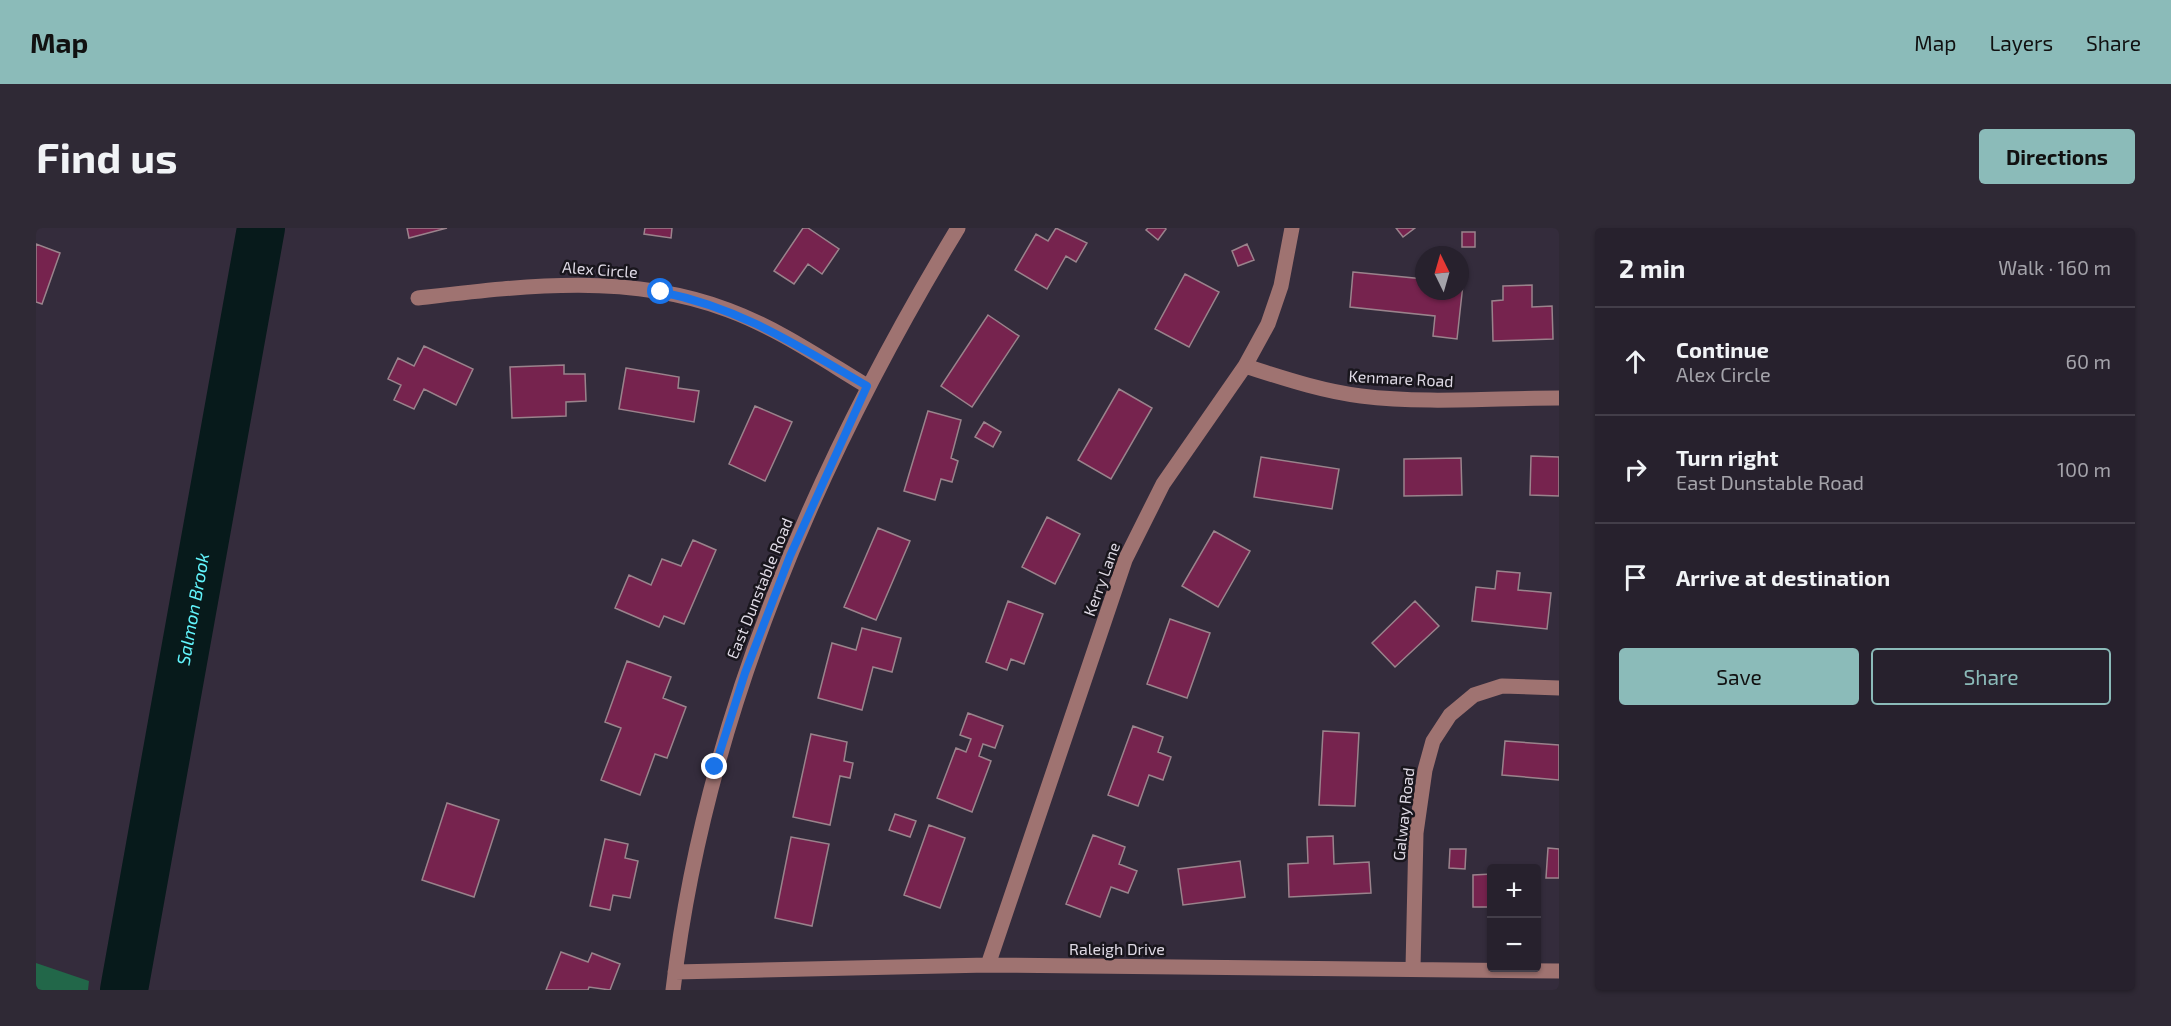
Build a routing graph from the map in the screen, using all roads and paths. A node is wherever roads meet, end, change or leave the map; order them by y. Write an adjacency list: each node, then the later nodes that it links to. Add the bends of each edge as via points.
1 (958, 228): 5 (street, East Dunstable Road)
2 (1292, 228): 4 (street, Kerry Lane, via 1281,286 1268,324)
3 (418, 298): 5 (street, Alex Circle, via 528,285 580,284 681,296 730,310)
4 (1245, 366): 6 (street, Kenmare Road, via 1361,396); 8 (street, Kerry Lane, via 1163,484 1125,560)
5 (867, 386): 11 (street, East Dunstable Road, via 790,556 745,673 715,767 697,841)
6 (1559, 398)
7 (1559, 688): 9 (street, Galway Road, via 1503,686 1474,695 1450,715 1433,741 1416,833)
8 (988, 965): 9 (street, Raleigh Drive); 11 (street, Raleigh Drive)
9 (1413, 968): 10 (street, Raleigh Drive)
10 (1559, 971)
11 (675, 972): 12 (street, East Dunstable Road)
12 (673, 990)

